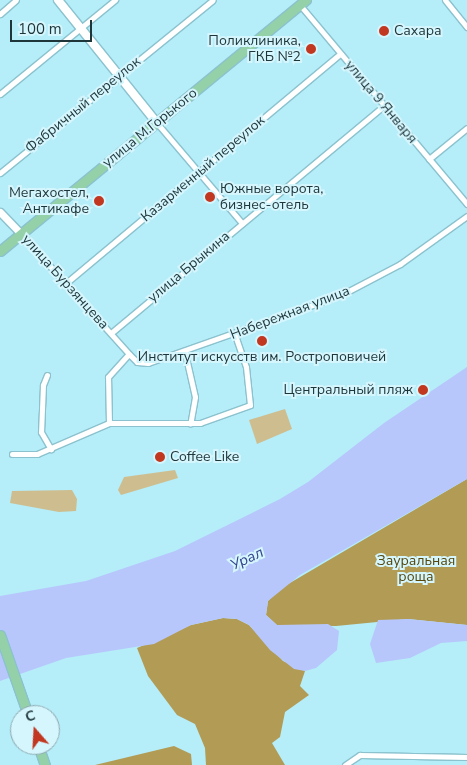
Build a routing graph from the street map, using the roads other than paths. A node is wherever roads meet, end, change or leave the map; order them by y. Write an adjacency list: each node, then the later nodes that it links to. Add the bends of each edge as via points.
1 (16, 0): 7 (street)
2 (58, 0): 8 (main road)
3 (115, 0): 8 (street)
4 (213, 0): 11 (street, Фабричный переулок)
5 (445, 0): 9 (street)
6 (301, 2): 10 (street, улица 9 Января); 14 (main road, улица М.Горького)
7 (0, 14)
8 (81, 28): 11 (main road); 12 (street)
9 (467, 28)
10 (340, 54): 13 (street, улица 9 Января); 17 (street, Казарменный переулок)
11 (119, 76): 14 (main road); 18 (street, Фабричный переулок)
12 (0, 94)
13 (383, 106): 16 (street, улица 9 Января); 22 (street, улица Брыкина)
14 (156, 122): 17 (street); 23 (main road, улица М.Горького)
15 (467, 128): 16 (street)
16 (429, 159): 19 (street, улица 9 Января)
17 (200, 172): 22 (street); 25 (street, Казарменный переулок)
18 (0, 173)
19 (467, 204)
20 (0, 212): 23 (street, улица Бурзянцева)
21 (467, 216): 27 (street, Набережная улица, via 400,264 341,295)
22 (242, 223): 26 (street, улица Брыкина)
23 (20, 234): 24 (main road, улица М.Горького); 25 (street, улица Бурзянцева)
24 (0, 251)
25 (66, 283): 26 (street, улица Бурзянцева)
26 (111, 333): 29 (street, улица Бурзянцева)
27 (235, 334): 28 (street, Набережная улица); 32 (street, via 246,367 250,405)
28 (185, 353): 29 (street, Набережная улица, via 148,364 137,362); 32 (street, via 195,397)
29 (129, 354): 31 (street, via 108,377)
30 (47, 375): 33 (street, via 43,384 41,432)
31 (109, 423): 32 (street); 33 (street)
32 (190, 424)
33 (51, 449): 34 (street, via 30,456)
34 (12, 454)
35 (0, 635): 36 (main road)
36 (24, 705)
37 (467, 757): 38 (street)
38 (411, 758): 39 (street, via 360,755); 40 (street)
39 (345, 765)
40 (411, 765)

